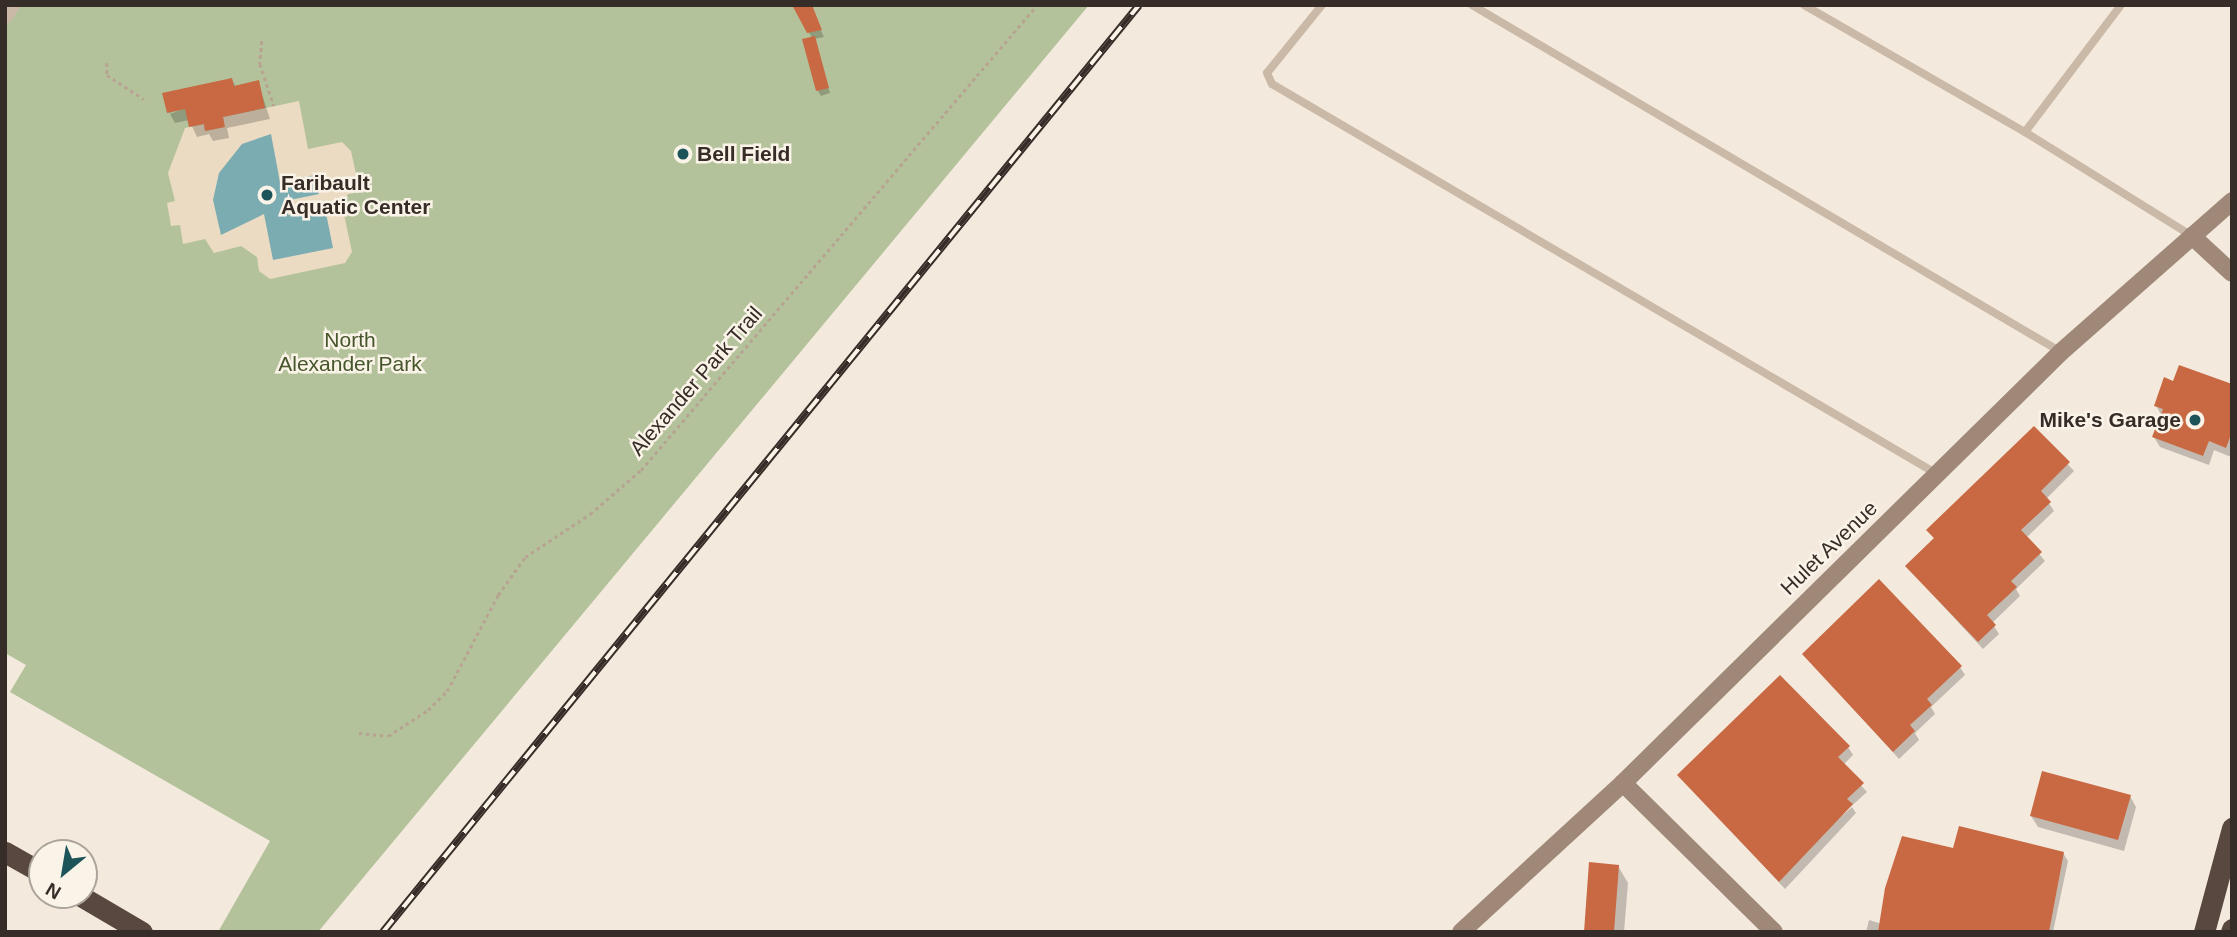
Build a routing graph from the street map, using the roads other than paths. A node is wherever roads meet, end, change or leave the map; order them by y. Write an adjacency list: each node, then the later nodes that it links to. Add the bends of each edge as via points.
1 (12, 5): 6 (street)
2 (1322, 5): 12 (lane, via 1267,73 1272,84)
3 (1472, 5): 11 (lane)
4 (1804, 5): 7 (lane)
5 (2121, 5): 7 (lane)
6 (5, 16)
7 (2025, 132): 9 (lane)
8 (2232, 201): 9 (street, Hulet Avenue)
9 (2192, 236): 10 (street); 11 (street, Hulet Avenue)
10 (2232, 273)
11 (2061, 352): 12 (street, Hulet Avenue)
12 (1937, 474): 13 (street, Hulet Avenue)
13 (1623, 783): 20 (street, Hulet Avenue); 21 (street)
14 (2232, 828): 22 (highway)
15 (5, 852): 16 (highway)
16 (28, 865)
17 (97, 909): 18 (highway)
18 (118, 926): 19 (highway)
19 (142, 932)
20 (1461, 932)
21 (1774, 932)
22 (2204, 932)

